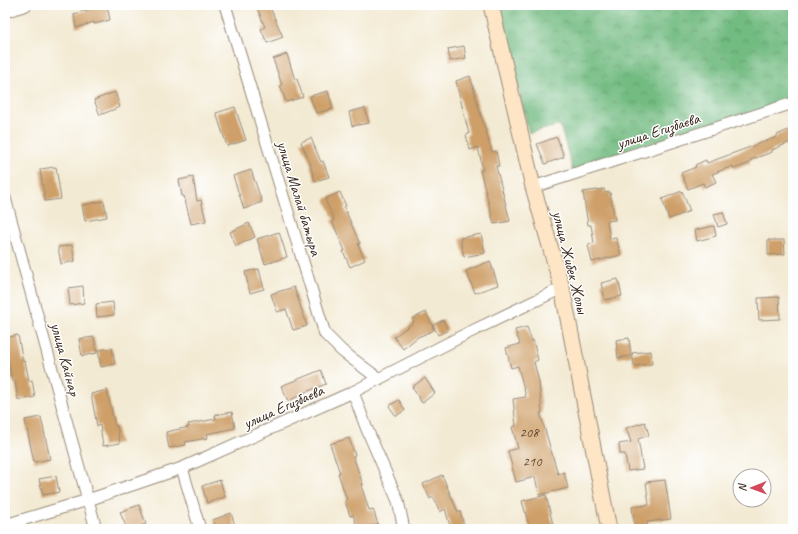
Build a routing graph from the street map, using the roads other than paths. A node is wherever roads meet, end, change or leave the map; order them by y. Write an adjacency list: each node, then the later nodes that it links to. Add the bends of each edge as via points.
1 (26, 5): 4 (street)
2 (225, 5): 9 (street, улица Малай батыра, via 325,334 342,352)
3 (491, 5): 6 (main road, улица Жибек Жолы)
4 (5, 12)
5 (793, 103): 6 (street, улица Егизбаева)
6 (533, 187): 8 (main road, улица Жибек Жолы)
7 (5, 198): 12 (street, улица Кайнар)
8 (562, 288): 9 (street, улица Егизбаева); 17 (main road, улица Жибек Жолы)
9 (379, 379): 10 (street, улица Егизбаева)
10 (353, 392): 11 (street, улица Егизбаева); 16 (street, via 398,501)
11 (182, 468): 12 (street, улица Егизбаева); 15 (street)
12 (88, 500): 13 (street, улица Егизбаева); 14 (street, улица Кайнар)
13 (5, 525)
14 (96, 529)
15 (200, 529)
16 (404, 529)
17 (609, 529)

